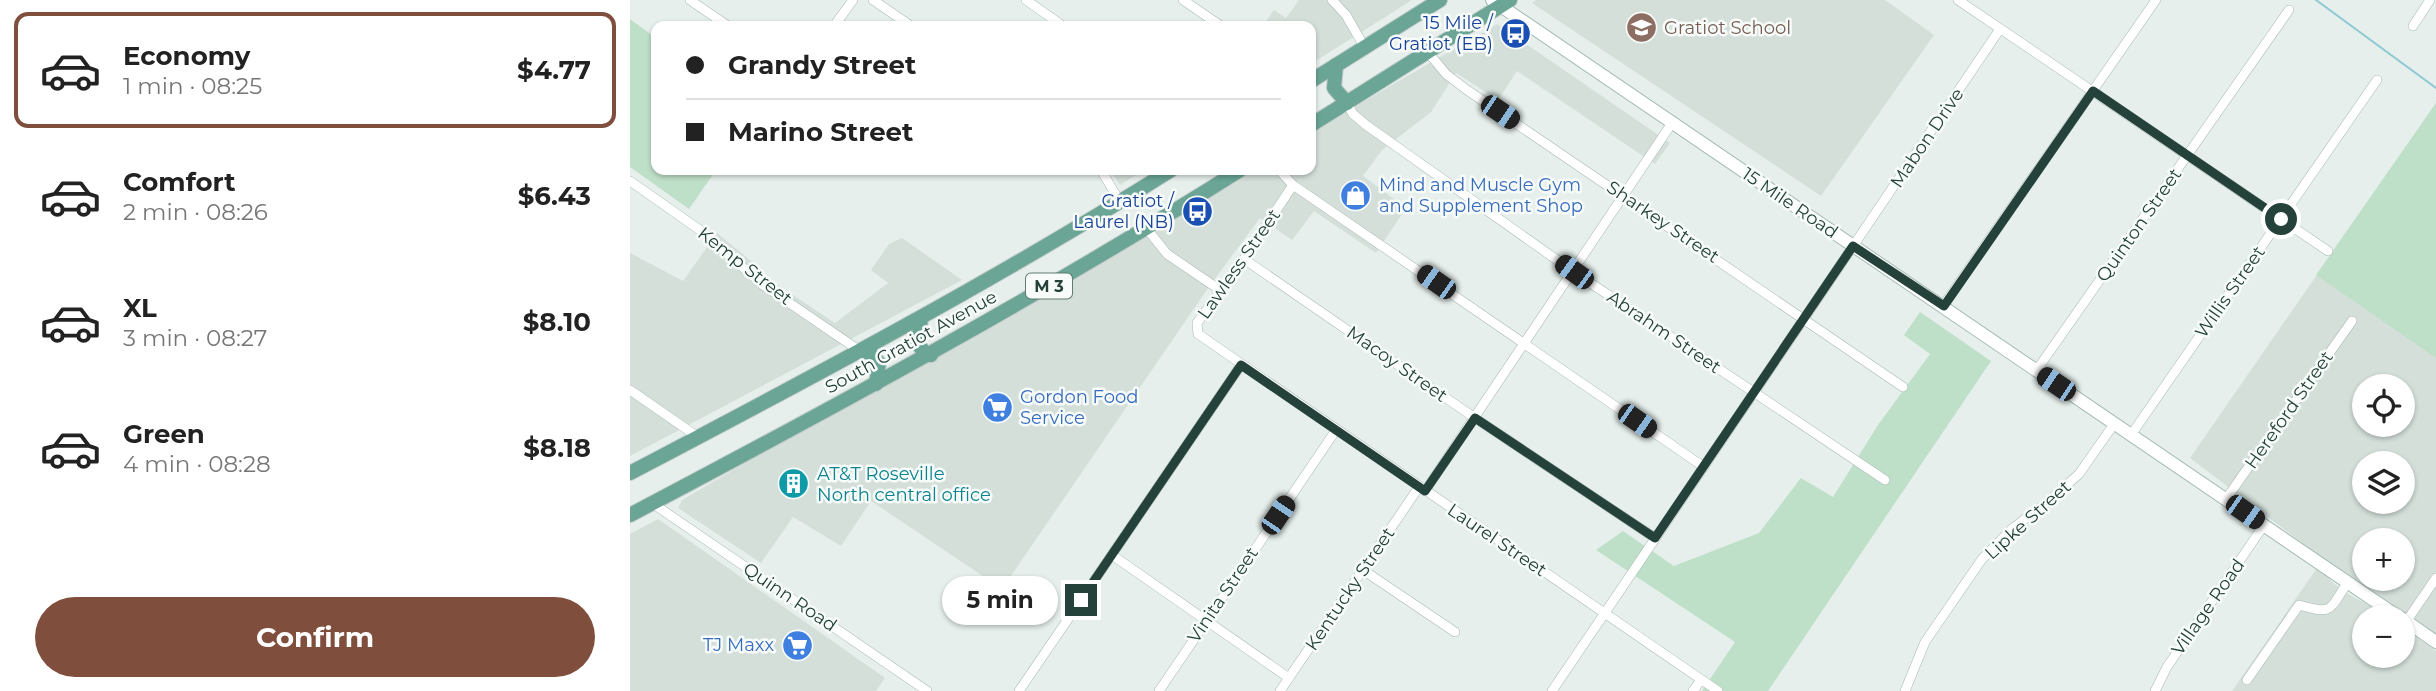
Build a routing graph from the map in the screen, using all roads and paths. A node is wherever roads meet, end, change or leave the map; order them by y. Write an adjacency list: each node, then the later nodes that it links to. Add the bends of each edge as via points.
1 (690, 0): 13 (street)
2 (853, 0): 14 (street)
3 (873, 0): 15 (street)
4 (1026, 0): 16 (street)
5 (1183, 0): 17 (street)
6 (1332, 0): 20 (street)
7 (1440, 0): 20 (main road)
8 (1958, 0): 19 (street)
9 (2156, 0): 25 (street)
10 (2430, 0): 18 (street)
11 (1501, 2): 21 (main road); 28 (main road, 15 Mile Road)
12 (2289, 10): 29 (street, Quinton Street)
13 (720, 21)
14 (838, 21)
15 (904, 21)
16 (1056, 21)
17 (1214, 21)
18 (2413, 26)
19 (2000, 29): 25 (street); 40 (street, Mabon Drive)
20 (1365, 48): 22 (main road)
21 (1427, 51): 26 (main road); 36 (street, Sharkey Street, via 1455,82)
22 (1336, 65): 23 (main road); 26 (main road, via 1334,88)
23 (1316, 78)
24 (2377, 80): 38 (street, Willis Street)
25 (2093, 91): 29 (street); 45 (street)
26 (1347, 103): 27 (main road); 43 (street, Abrahm Street, via 1366,125)
27 (1316, 122)
28 (1672, 123): 36 (street, Kentucky Street); 40 (main road, 15 Mile Road)
29 (2187, 155): 38 (street); 53 (street, Quinton Street)
30 (1104, 175): 37 (street)
31 (1163, 175): 37 (main road, South Gratiot Avenue / M 3)
32 (1232, 175): 39 (main road, South Gratiot Avenue / M 3)
33 (1284, 175): 35 (street)
34 (630, 181): 50 (street, Kemp Street, via 704,233 763,285)
35 (1293, 185): 42 (street, Lawless Street); 49 (street)
36 (1625, 197): 43 (street, Kentucky Street); 47 (street, Sharkey Street)
37 (1120, 202): 46 (main road, South Gratiot Avenue / M 3)
38 (2281, 219): 41 (street); 61 (street, Willis Street)
39 (1147, 229): 44 (street, via 1167,254); 51 (main road, South Gratiot Avenue / M 3)
40 (1853, 246): 45 (main road, 15 Mile Road); 47 (street, Mabon Drive)
41 (2329, 251)
42 (1244, 259): 44 (street, Lawless Street); 58 (street, Macoy Street)
43 (1574, 272): 49 (street, Kentucky Street); 57 (street, Abrahm Street)
44 (1220, 290): 52 (street, Lawless Street, via 1196,329)
45 (1944, 306): 53 (main road, 15 Mile Road)
46 (921, 318): 50 (main road, South Gratiot Avenue / M 3); 51 (main road, via 918,344)
47 (1805, 318): 55 (street, Sharkey Street); 57 (street, Mabon Drive)
48 (2351, 321): 67 (street, Hereford Street)
49 (1526, 343): 58 (street, Kentucky Street); 63 (street)
50 (860, 351): 54 (main road, via 878,363); 62 (main road, South Gratiot Avenue / M 3)
51 (930, 355): 54 (main road, South Gratiot Avenue / M 3)
52 (1241, 365): 60 (street, Laurel Street); 72 (street)
53 (2036, 371): 59 (main road, 15 Mile Road)
54 (876, 384): 68 (main road, South Gratiot Avenue / M 3)
55 (1903, 387)
56 (630, 390): 62 (street)
57 (1754, 392): 63 (street, Mabon Drive); 65 (street, Abrahm Street)
58 (1475, 418): 66 (street, Kentucky Street); 71 (street, Macoy Street)
59 (2114, 424): 61 (main road, 15 Mile Road); 93 (street, Lipke Street, via 2079,474 1982,559 1924,642)
60 (1336, 430): 66 (street, Laurel Street); 79 (street, Vinita Street)
61 (2131, 435): 67 (main road, 15 Mile Road)
62 (698, 437): 64 (main road, South Gratiot Avenue / M 3)
63 (1704, 467): 71 (street, Mabon Drive)
64 (630, 472)
65 (1885, 480)
66 (1422, 489): 73 (street, Kentucky Street); 78 (street, Laurel Street)
67 (2226, 499): 70 (main road, 15 Mile Road)
68 (652, 503): 69 (main road, South Gratiot Avenue / M 3); 86 (street, Quinn Road)
69 (630, 515)
70 (2264, 525): 75 (main road, 15 Mile Road); 94 (street, Village Road, via 2166,667)
71 (1655, 538): 78 (street, Mabon Drive)
72 (1112, 555): 79 (street); 87 (street)
73 (1363, 570): 81 (street); 83 (street, Kentucky Street)
74 (2436, 578): 77 (street)
75 (2348, 582): 76 (main road, 15 Mile Road); 85 (street, via 2330,609 2299,606)
76 (2381, 605)
77 (2415, 605)
78 (1605, 614): 84 (street, Laurel Street); 90 (street, Mabon Drive)
79 (1206, 621): 83 (street); 88 (street, Vinita Street)
80 (2415, 628): 82 (main road, 15 Mile Road)
81 (1455, 632)
82 (2436, 642)
83 (1289, 678): 89 (street, Kentucky Street)
84 (1701, 680): 91 (street); 92 (street, Laurel Street)
85 (2247, 680)
86 (927, 691)
87 (1019, 691)
88 (1158, 691)
89 (1280, 691)
90 (1552, 691)
91 (1693, 691)
92 (1718, 691)
93 (1905, 691)
94 (2155, 691)

